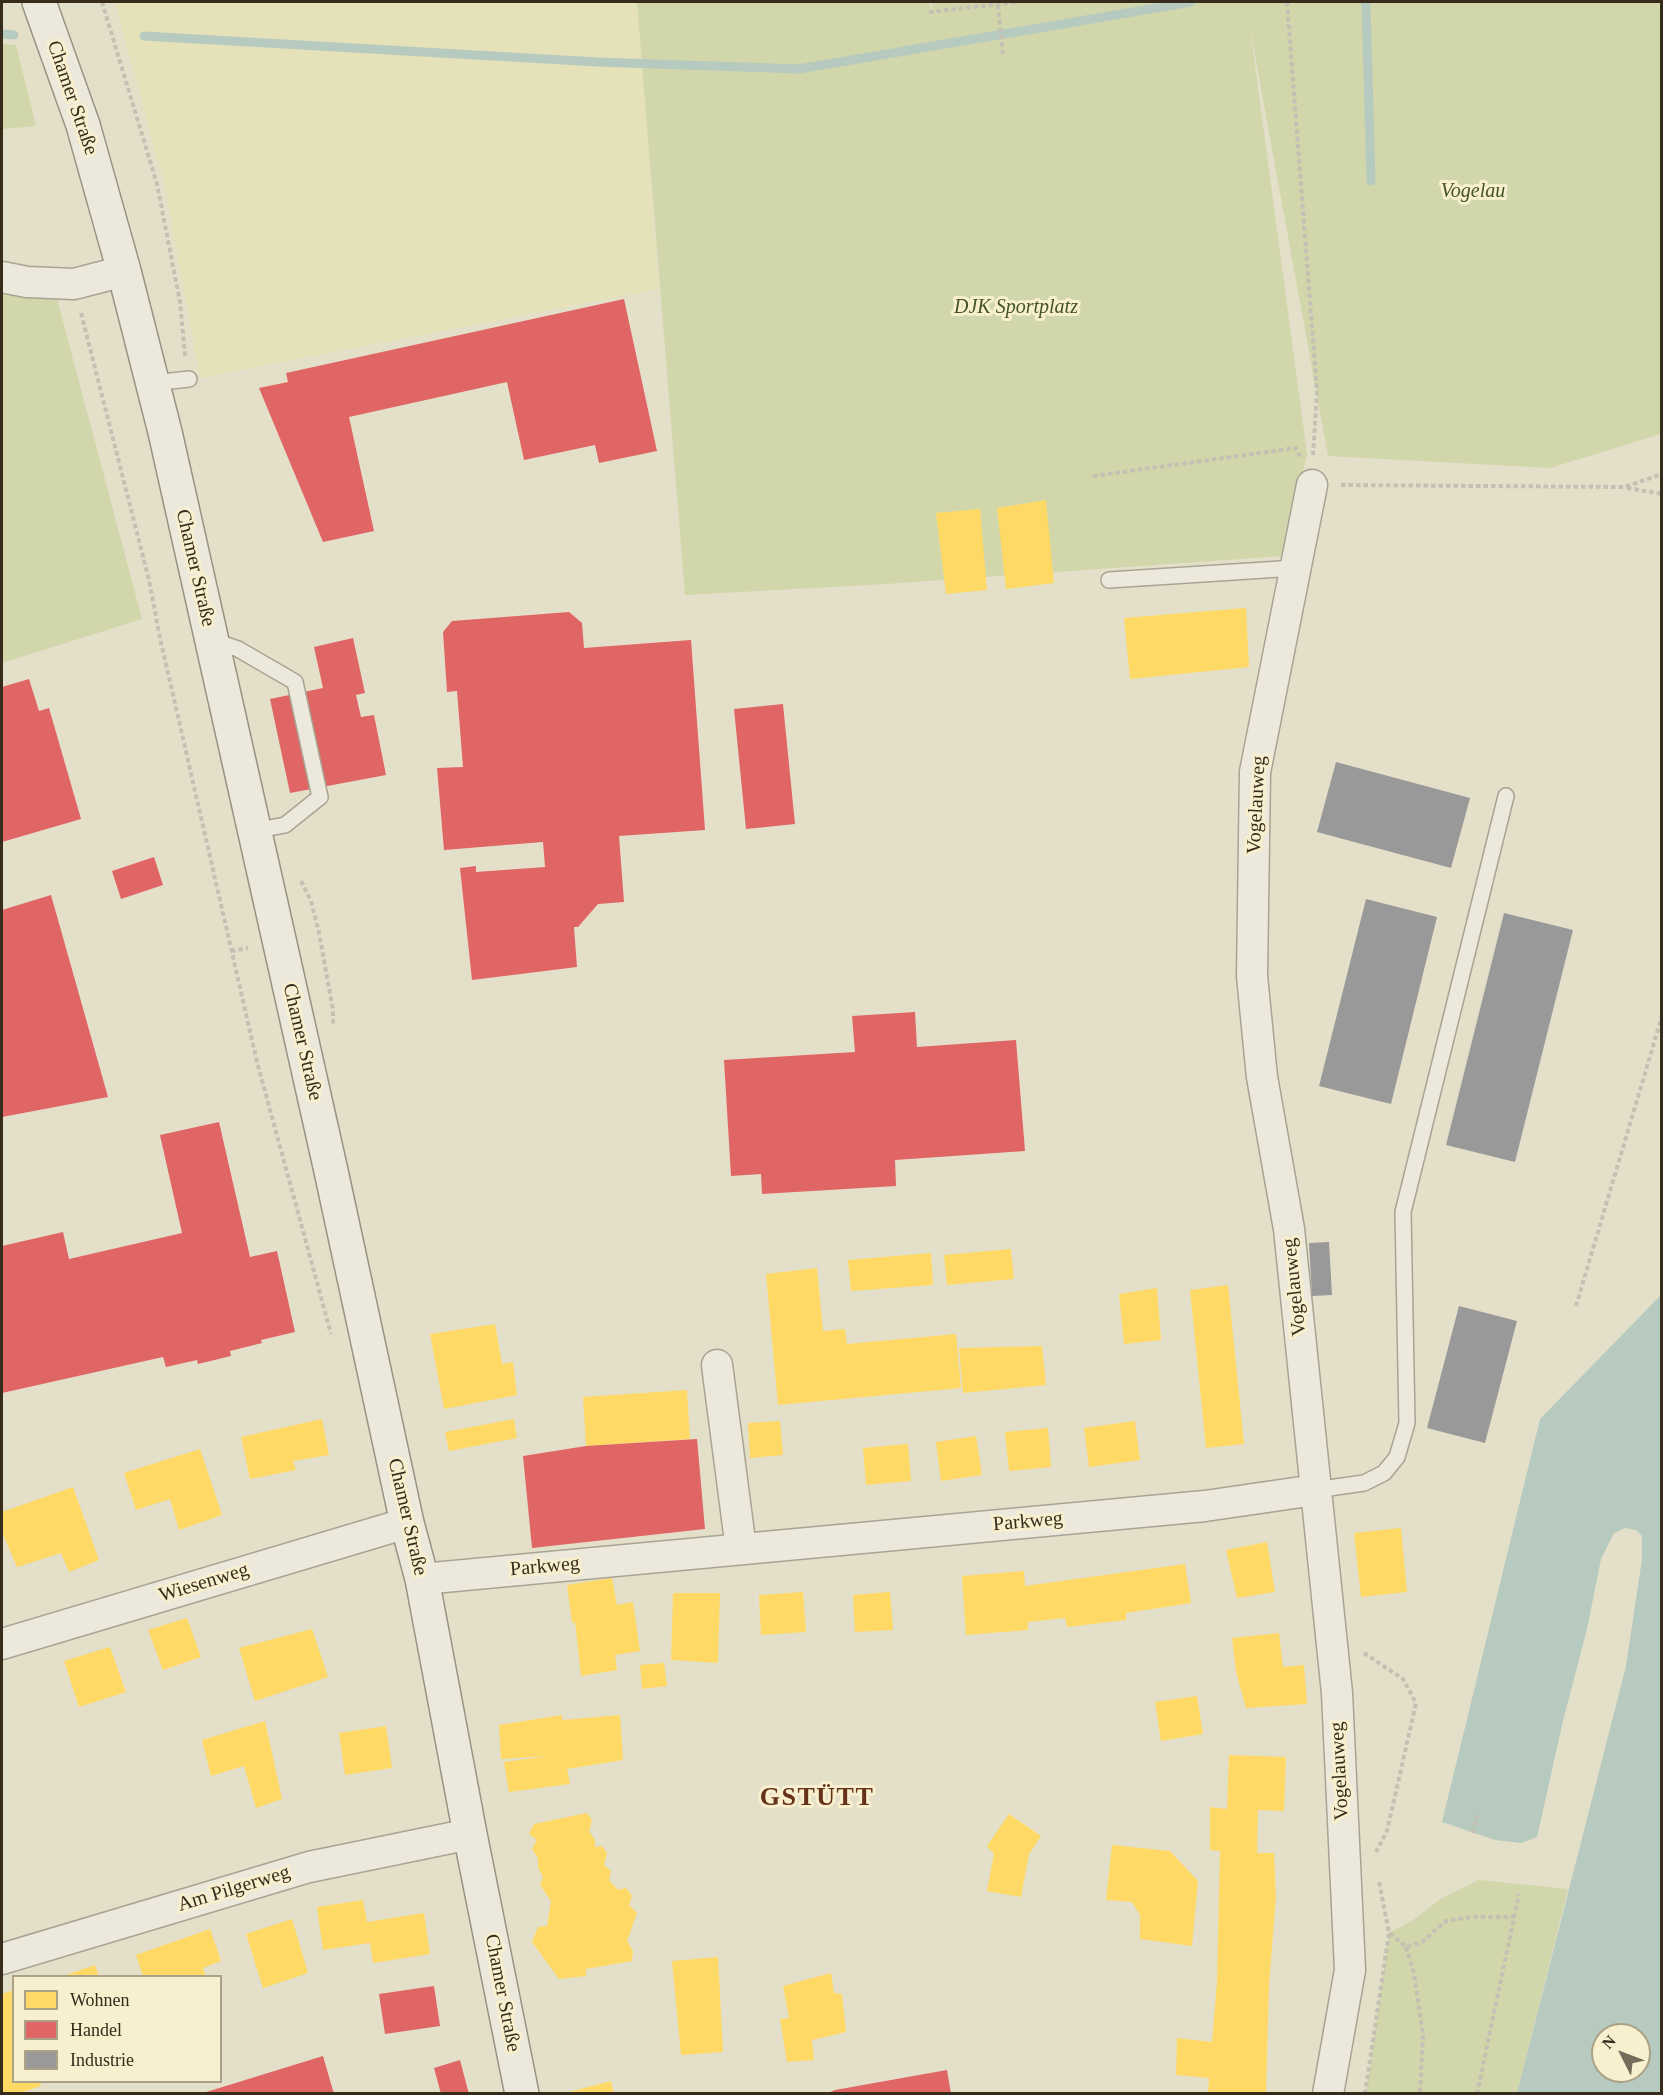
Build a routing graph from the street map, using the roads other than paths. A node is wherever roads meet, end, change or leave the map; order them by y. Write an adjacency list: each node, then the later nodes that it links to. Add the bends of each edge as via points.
1 (39, 2): 2 (main road, Chamer Straße, via 83,125)
2 (124, 271): 3 (street, via 74,284); 5 (main road, Chamer Straße)
3 (2, 277)
4 (189, 380): 5 (lane)
5 (153, 383): 9 (main road, Chamer Straße)
6 (1312, 485): 7 (street, Vogelauweg)
7 (1296, 568): 8 (lane); 13 (street, Vogelauweg, via 1255,772 1252,976 1262,1077 1289,1229)
8 (1109, 580)
9 (211, 640): 11 (main road, Chamer Straße); 11 (lane, via 238,649 295,682 320,797 285,825)
10 (1506, 796): 13 (lane, via 1403,1212 1407,1423 1397,1457 1384,1473 1364,1482)
11 (254, 831): 14 (main road, Chamer Straße)
12 (717, 1365): 15 (street)
13 (1315, 1490): 15 (street, Parkweg, via 1205,1506); 21 (street, Vogelauweg, via 1337,1693 1350,1970)
14 (407, 1523): 16 (main road, Chamer Straße); 17 (street, Wiesenweg)
15 (741, 1550): 16 (street, Parkweg)
16 (422, 1579): 18 (main road, Chamer Straße)
17 (2, 1644)
18 (470, 1834): 19 (street, Am Pilgerweg, via 309,1867); 20 (main road, Chamer Straße)
19 (2, 1959)
20 (522, 2094)
21 (1328, 2094)

